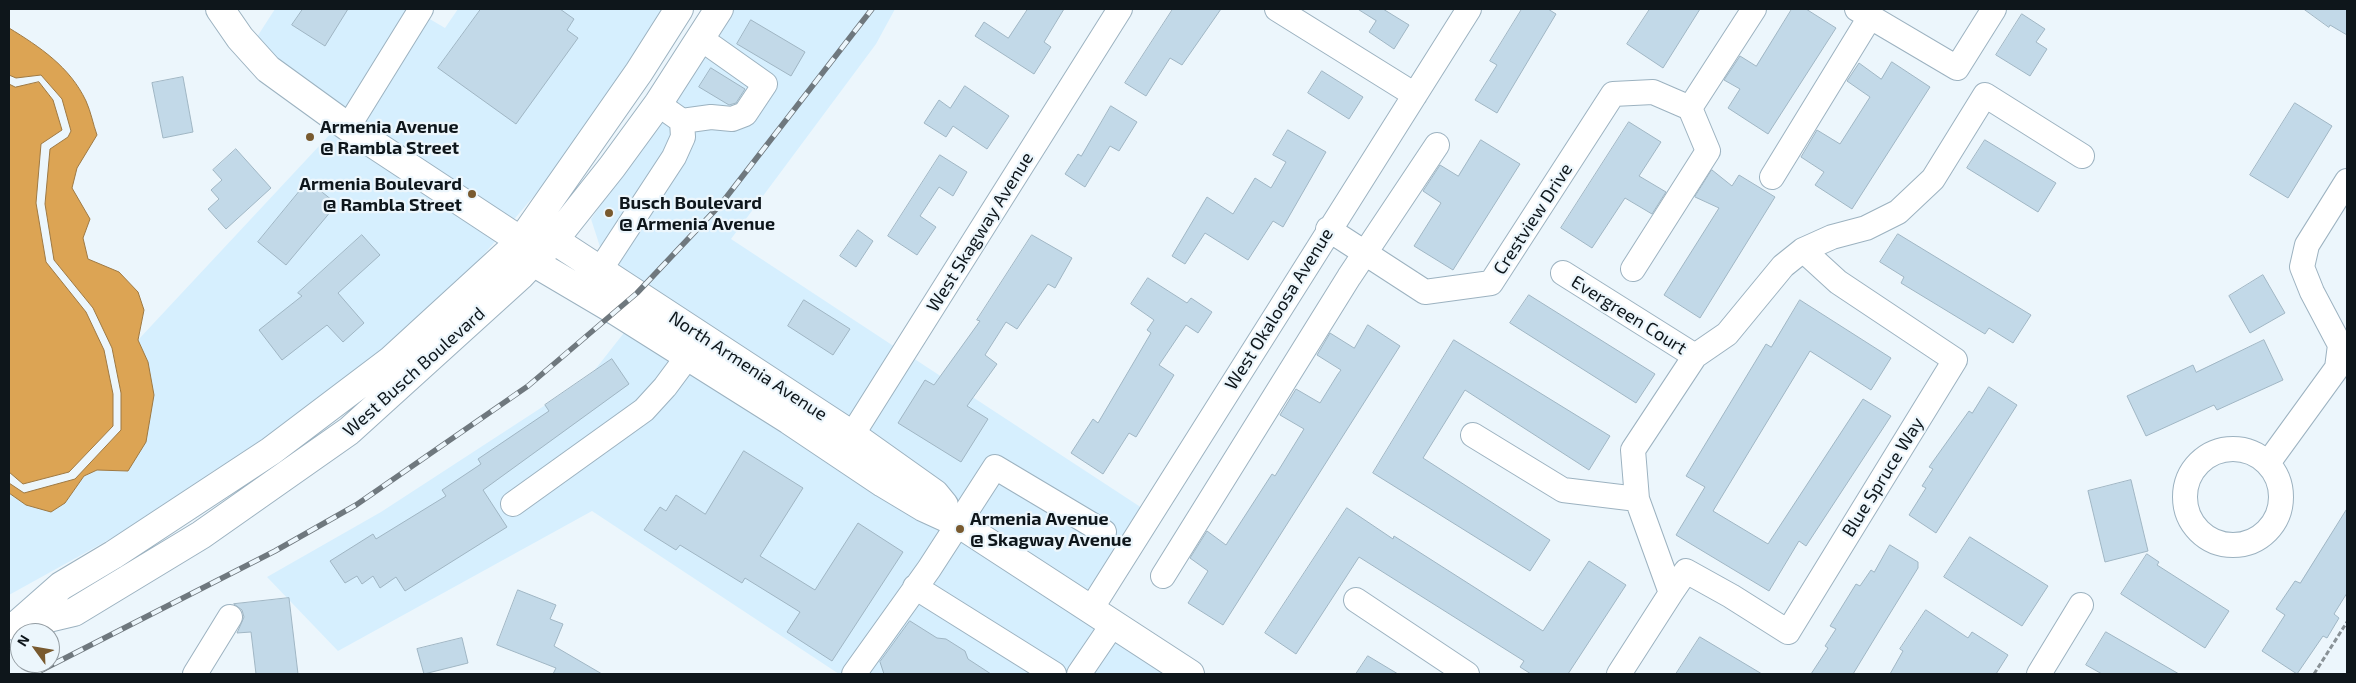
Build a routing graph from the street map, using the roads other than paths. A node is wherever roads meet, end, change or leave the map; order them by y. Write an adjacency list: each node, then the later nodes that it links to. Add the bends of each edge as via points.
1 (220, 9): 16 (main road, North Armenia Avenue, via 268,69)
2 (421, 9): 16 (street)
3 (679, 9): 24 (main road, West Busch Boulevard)
4 (719, 9): 11 (main road)
5 (1120, 9): 32 (street, West Skagway Avenue)
6 (1277, 9): 12 (street)
7 (1469, 9): 12 (street, West Okaloosa Avenue)
8 (1754, 9): 14 (street)
9 (1994, 9): 10 (street, via 1958,68)
10 (1864, 13): 19 (street)
11 (700, 38): 13 (main road); 15 (street, via 765,84 745,114 732,119 711,117)
12 (1415, 95): 21 (street, West Okaloosa Avenue)
13 (658, 104): 15 (street); 22 (main road)
14 (1690, 108): 25 (street, Crestview Drive, via 1653,92 1613,94 1491,283 1425,292); 26 (street, via 1708,151)
15 (682, 121): 27 (street, via 684,137 674,158)
16 (348, 127): 24 (main road, North Armenia Avenue)
17 (1437, 145): 25 (street)
18 (2082, 156): 23 (street, via 1985,96 1933,178 1898,212 1866,228 1832,237)
19 (1772, 177)
20 (2347, 181): 33 (street, via 2307,245 2302,267 2340,345 2337,368)
21 (1328, 229): 25 (street, Crestview Drive); 43 (street, West Okaloosa Avenue)
22 (554, 240): 24 (main road); 27 (main road, North Armenia Avenue)
23 (1803, 250): 30 (street, via 1783,266 1727,334); 40 (street, Blue Spruce Way, via 1838,282 1955,360 1788,632 1686,571)
24 (527, 251): 29 (main road, North Armenia Avenue); 45 (main road, West Busch Boulevard, via 271,451 61,586)
25 (1366, 253): 38 (street)
26 (1633, 269)
27 (600, 270): 32 (main road, North Armenia Avenue)
28 (1563, 274): 30 (street, Evergreen Court)
29 (688, 356): 32 (main road, North Armenia Avenue); 35 (street, via 666,387 644,410)
30 (1695, 356): 34 (street, via 1633,450)
31 (1473, 435): 34 (street, via 1563,490)
32 (846, 444): 36 (main road, North Armenia Avenue, via 923,507)
33 (2268, 464): 33 (street, via 2246,450 2221,450 2199,462 2186,484 2185,509 2198,531 2219,544 2228,545 2244,545 2267,532 2280,511 2280,485)
34 (1637, 499): 40 (street)
35 (513, 504)
36 (958, 523): 37 (street, via 995,467); 39 (street); 43 (main road, North Armenia Avenue)
37 (1104, 532)
38 (1163, 576)
39 (915, 587): 47 (street); 48 (street)
40 (1671, 593): 52 (street)
41 (1356, 600): 51 (street)
42 (2081, 605): 53 (street)
43 (1102, 616): 49 (street, West Okaloosa Avenue); 50 (main road, North Armenia Avenue)
44 (230, 617): 46 (street)
45 (18, 623)
46 (195, 674)
47 (854, 674)
48 (1054, 674)
49 (1079, 674)
50 (1190, 674)
51 (1467, 674)
52 (1619, 674)
53 (2039, 674)

